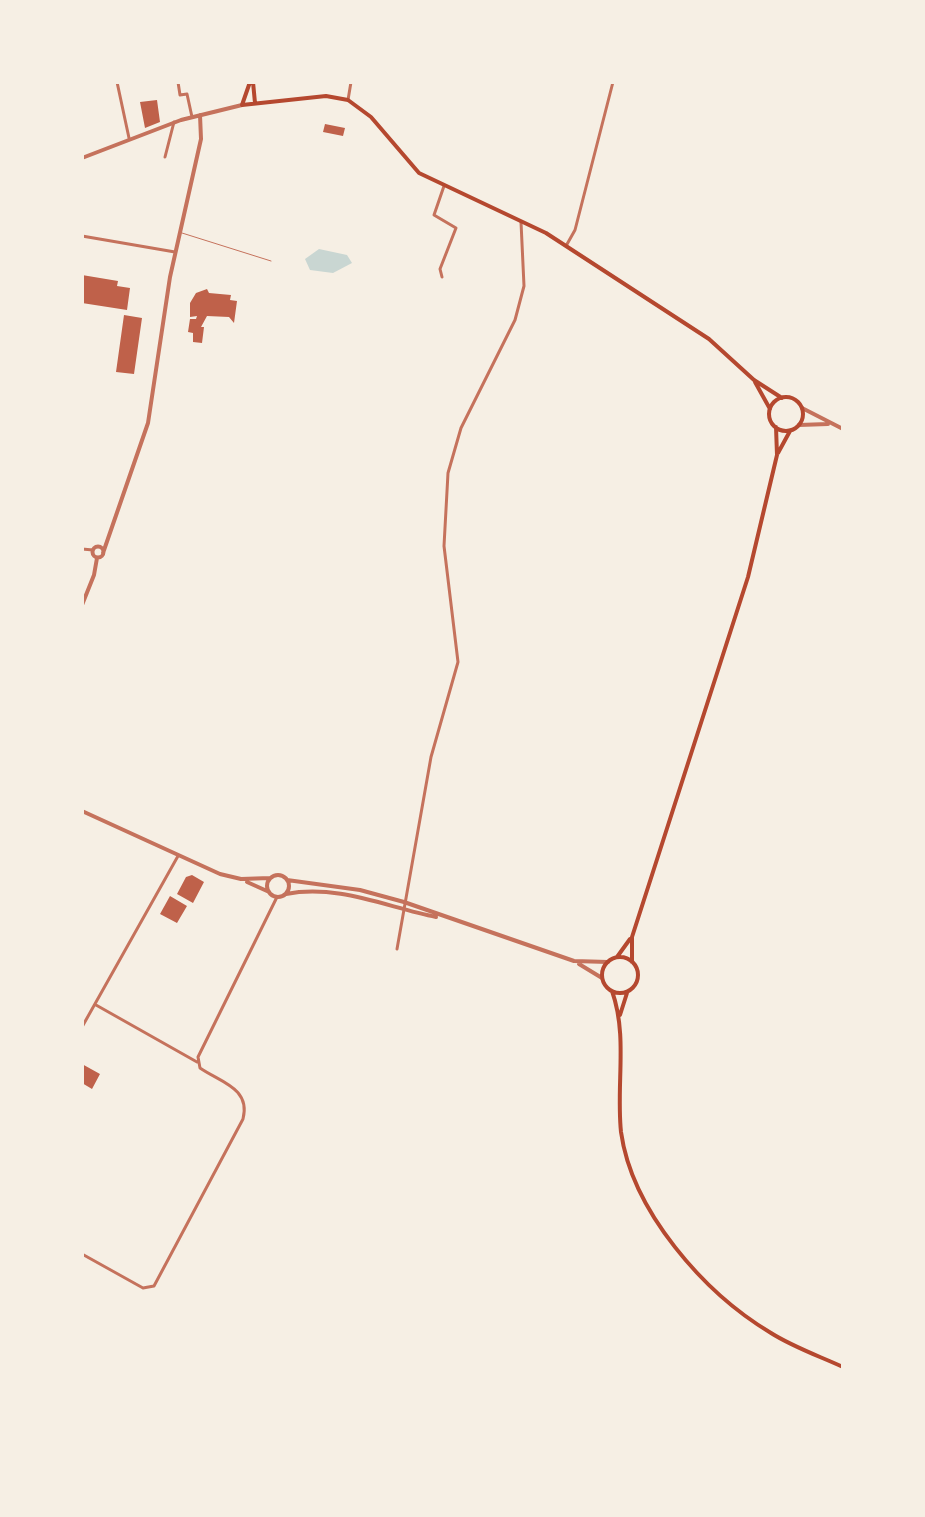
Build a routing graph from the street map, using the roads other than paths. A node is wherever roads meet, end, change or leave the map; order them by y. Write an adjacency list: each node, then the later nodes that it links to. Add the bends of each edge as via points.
1 (117, 82): 12 (street)
2 (178, 82): 10 (street)
3 (251, 82): 7 (main road); 8 (main road)
4 (351, 82): 6 (street)
5 (613, 82): 19 (street, via 575,230)
6 (348, 100): 7 (main road, via 326,96); 15 (main road, via 371,117 412,168)
7 (255, 103): 8 (main road)
8 (242, 105): 9 (street)
9 (200, 115): 10 (street); 17 (street, via 201,139)
10 (192, 117): 11 (street)
11 (174, 122): 12 (street); 13 (street)
12 (129, 138): 14 (street)
13 (165, 157)
14 (82, 158)
15 (444, 186): 16 (main road); 22 (street, via 434,215 456,228 440,269)
16 (521, 221): 19 (main road); 47 (street, via 524,286 515,320 461,428 448,473 444,536 458,662 435,737)
17 (179, 233): 20 (street); 21 (lane)
18 (82, 236): 20 (street)
19 (566, 246): 23 (main road, via 709,339)
20 (175, 252): 33 (street, via 148,423)
21 (271, 261)
22 (442, 277)
23 (754, 380): 24 (main road); 26 (main road)
24 (782, 398): 25 (main road); 26 (main road)
25 (802, 408): 27 (street); 28 (main road)
26 (770, 409): 29 (main road)
27 (831, 424): 28 (street); 30 (street)
28 (799, 425): 31 (main road)
29 (776, 427): 31 (main road); 32 (main road)
30 (843, 429)
31 (790, 431): 32 (main road)
32 (777, 455): 50 (main road, via 748,577)
33 (109, 536): 35 (street); 36 (street)
34 (82, 549): 35 (street)
35 (95, 549): 36 (street); 37 (street)
36 (103, 553): 37 (street)
37 (97, 558): 38 (street)
38 (82, 605)
39 (82, 811): 40 (street)
40 (179, 856): 42 (street); 59 (street)
41 (270, 878): 42 (street); 43 (street, via 279,875); 44 (street)
42 (241, 879): 44 (street)
43 (287, 880): 45 (street); 47 (street)
44 (267, 891): 46 (street)
45 (286, 894): 46 (street); 48 (street, via 344,895)
46 (277, 897): 62 (street)
47 (404, 902): 48 (street); 49 (street)
48 (404, 909): 49 (street); 51 (street)
49 (444, 919): 53 (street)
50 (632, 937): 52 (main road); 55 (main road)
51 (397, 949)
52 (617, 957): 54 (main road); 55 (main road)
53 (574, 961): 54 (street); 56 (street)
54 (608, 962): 56 (main road)
55 (632, 962): 58 (main road, via 638,979)
56 (602, 978): 57 (main road)
57 (612, 991): 58 (main road); 60 (main road)
58 (628, 991): 60 (main road)
59 (95, 1004): 61 (street); 62 (street)
60 (620, 1018): 64 (main road, via 624,1146 653,1219 745,1315 780,1339)
61 (82, 1027)
62 (197, 1062): 63 (street, via 238,1092 244,1113 157,1282 143,1288)
63 (82, 1254)
64 (843, 1367)

